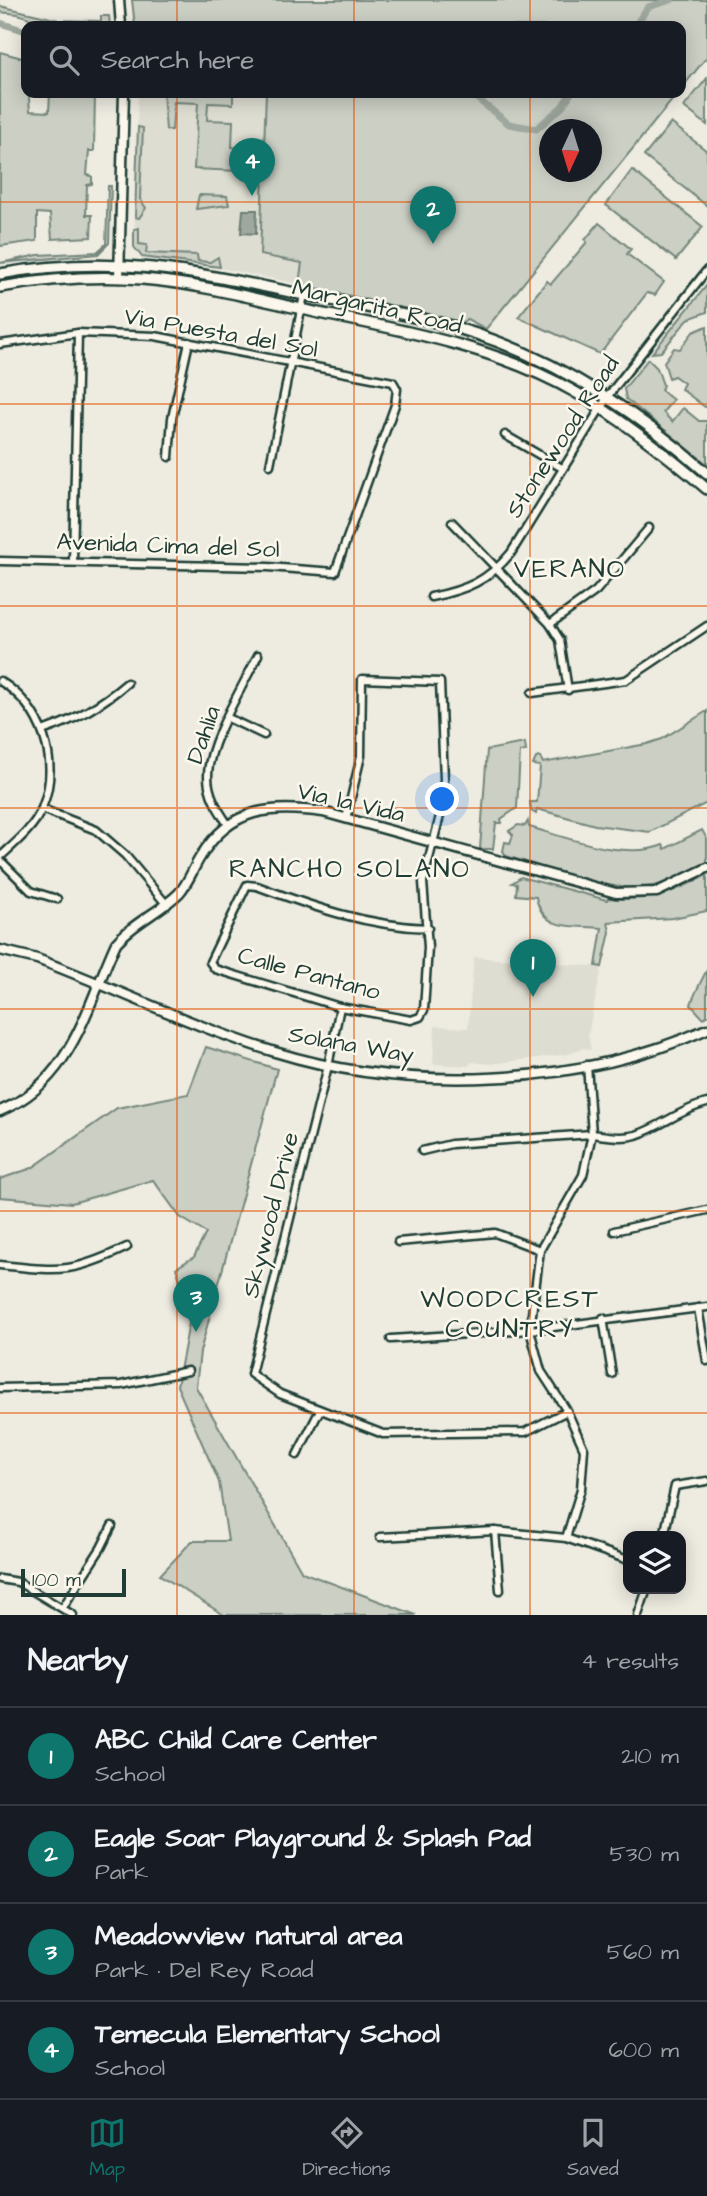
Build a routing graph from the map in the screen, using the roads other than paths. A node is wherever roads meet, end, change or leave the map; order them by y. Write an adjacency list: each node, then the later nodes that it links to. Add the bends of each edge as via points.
1 (119, 0): 2 (street)
2 (121, 21)
3 (124, 98): 4 (street)
4 (119, 263): 6 (main road, Margarita Road); 7 (street); 9 (main road, Margarita Road, via 183,270)
5 (707, 270): 15 (street, Stonewood Road)
6 (0, 274)
7 (119, 278): 8 (main road, Margarita Road, via 74,278); 10 (main road, Margarita Road, via 190,286)
8 (0, 288)
9 (304, 295): 10 (street); 15 (main road, Margarita Road, via 469,332 551,365)
10 (301, 309): 14 (street); 16 (main road, Margarita Road, via 470,348 542,376)
11 (78, 333): 12 (street, Via Puesta del Sol); 13 (street, Via Puesta del Sol); 26 (street)
12 (189, 342): 14 (street, Via Puesta del Sol); 18 (street, via 172,418)
13 (0, 345)
14 (291, 364): 19 (street); 28 (street, Via Puesta del Sol, via 393,382 397,389)
15 (608, 396): 16 (street, Stonewood Road); 21 (main road, Margarita Road)
16 (600, 408): 20 (street, Stonewood Road); 22 (main road, Margarita Road)
17 (505, 435): 20 (street)
18 (169, 457)
19 (270, 465)
20 (562, 468): 27 (street, Stonewood Road)
21 (707, 473)
22 (707, 489)
23 (453, 522): 27 (street)
24 (649, 528): 30 (street, via 596,591)
25 (0, 561): 26 (street, Avenida Cima del Sol)
26 (73, 562): 28 (street, Avenida Cima del Sol)
27 (498, 568): 29 (street, Stonewood Road, via 481,582); 30 (street)
28 (335, 572)
29 (431, 597)
30 (550, 624): 35 (street, via 560,640)
31 (707, 626): 35 (street, via 626,680)
32 (258, 655): 37 (street, Dahlia)
33 (0, 681): 38 (street, via 23,699)
34 (127, 683): 38 (street, via 72,721)
35 (568, 690): 36 (street)
36 (532, 694)
37 (228, 718): 39 (street); 42 (street, Dahlia, via 208,775 215,806)
38 (44, 730): 40 (street, via 48,781)
39 (264, 735)
40 (42, 810): 44 (street); 47 (street, via 96,831 125,855)
41 (346, 819): 42 (street, Via la Vida, via 301,809 267,808 246,814); 43 (street, Via la Vida); 43 (street, via 361,756 362,679 440,682 444,779)
42 (229, 826): 47 (street, Via la Vida, via 213,839 185,887)
43 (434, 843): 45 (street, Via la Vida, via 631,895 657,892); 48 (street, via 423,882)
44 (0, 859): 46 (street, via 31,891)
45 (707, 868)
46 (57, 899)
47 (167, 905): 50 (street, Via la Vida, via 124,933)
48 (428, 928): 51 (street, Calle Pantano, via 420,1017 411,1020); 51 (street, Calle Pantano, via 390,927 247,885 210,962 215,968)
49 (0, 950): 50 (street, Solana Way)
50 (98, 982): 54 (street, Solana Way, via 208,1028); 56 (street, Via la Vida, via 68,1055 39,1089)
51 (340, 1007): 54 (street, Skywood Drive)
52 (707, 1029): 53 (street, Solana Way, via 627,1057)
53 (587, 1065): 54 (street, Solana Way, via 480,1078 405,1076); 57 (street)
54 (328, 1066): 74 (street, Skywood Drive, via 251,1374 280,1394)
55 (707, 1103): 57 (street, via 636,1135)
56 (0, 1111)
57 (592, 1134): 58 (street, via 451,1144); 63 (street, via 583,1175)
58 (422, 1151)
59 (707, 1210): 60 (street)
60 (614, 1231)
61 (398, 1242): 63 (street, via 495,1233)
62 (127, 1247): 64 (street, via 79,1268)
63 (540, 1250): 68 (street)
64 (0, 1265)
65 (707, 1307): 66 (street)
66 (698, 1308): 67 (street); 70 (street)
67 (603, 1318): 68 (street); 72 (street)
68 (530, 1330): 69 (street); 75 (street, via 541,1371)
69 (390, 1339)
70 (707, 1361)
71 (188, 1371): 73 (street, via 121,1385)
72 (612, 1374)
73 (0, 1388)
74 (320, 1410): 75 (street, via 383,1434 525,1432); 76 (street)
75 (567, 1411): 82 (street, via 584,1449 581,1489)
76 (297, 1455)
77 (707, 1481): 80 (street, via 675,1486)
78 (112, 1526): 87 (street)
79 (495, 1531): 81 (street); 82 (street); 85 (street)
80 (665, 1531)
81 (380, 1537)
82 (566, 1538): 83 (street)
83 (623, 1558)
84 (0, 1579): 87 (street, via 18,1582)
85 (500, 1590)
86 (644, 1594): 89 (street)
87 (63, 1607): 88 (street)
88 (73, 1615)
89 (638, 1615)

